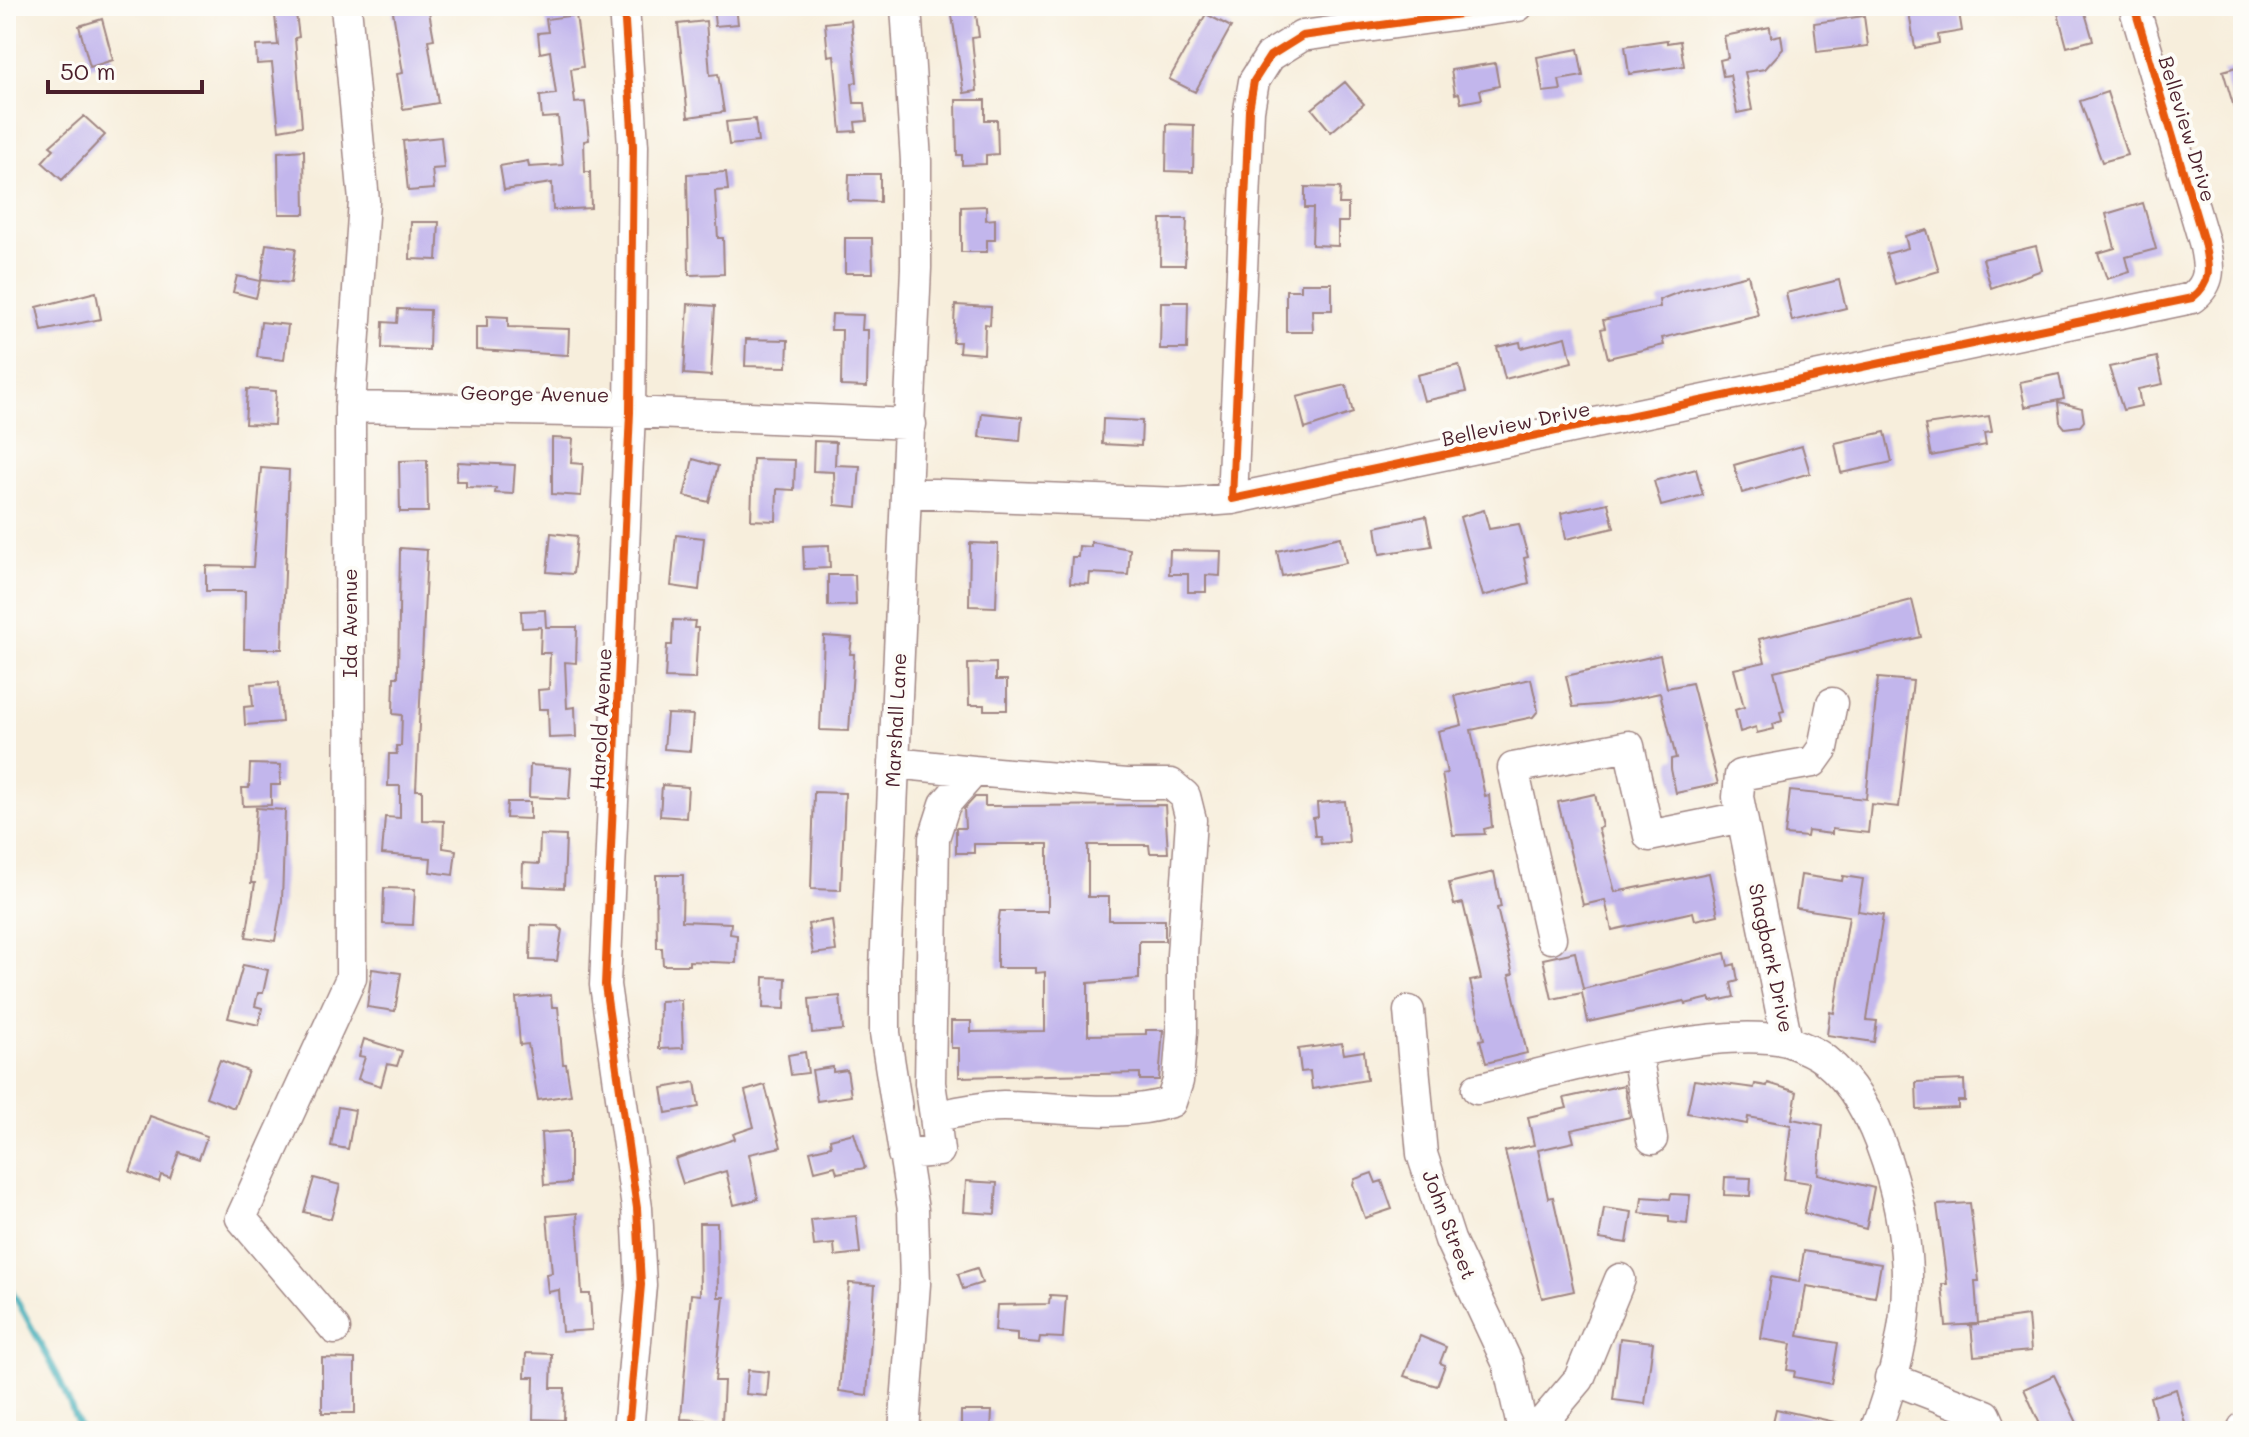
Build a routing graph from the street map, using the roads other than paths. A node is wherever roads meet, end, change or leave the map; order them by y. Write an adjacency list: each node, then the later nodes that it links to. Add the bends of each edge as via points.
1 (346, 6): 6 (street, Ida Avenue, via 364,201)
2 (624, 6): 7 (street, Harold Avenue, via 633,146)
3 (906, 6): 8 (street, Marshall Lane, via 916,161)
4 (1518, 6): 10 (street, via 1302,36 1270,56 1254,81)
5 (2134, 6): 10 (street, Belleview Drive, via 2204,242 2209,279 2192,298)
6 (350, 407): 7 (street, George Avenue); 24 (street, Ida Avenue, via 351,978 241,1218)
7 (630, 412): 8 (street, George Avenue); 26 (street, Harold Avenue, via 605,985 637,1208 641,1285)
8 (911, 424): 9 (street, Marshall Lane)
9 (907, 493): 10 (street, Belleview Drive, via 1181,503); 12 (street, Marshall Lane)
10 (1232, 499)
11 (1832, 703): 14 (street, Shagbark Drive, via 1823,748 1813,762 1740,775)
12 (894, 763): 13 (street); 22 (street, Marshall Lane, via 885,1033)
13 (974, 771): 20 (street, via 945,804 934,838 930,1083); 20 (street, via 1171,784 1181,790 1191,820 1178,1081 1171,1102 1152,1108 1001,1106)
14 (1742, 817): 15 (street, via 1649,836 1629,746 1513,768); 17 (street, Shagbark Drive)
15 (1551, 938)
16 (1409, 1011): 28 (street, John Street, via 1422,1154 1450,1240 1508,1364)
17 (1787, 1041): 18 (street, via 1745,1035); 25 (street, Shagbark Drive, via 1823,1058 1845,1082 1873,1125 1889,1172 1900,1213 1907,1282)
18 (1637, 1054): 19 (street); 21 (street)
19 (1477, 1089)
20 (935, 1116): 22 (street, via 939,1151)
21 (1652, 1139)
22 (903, 1154): 27 (street, Marshall Lane, via 913,1210 915,1284)
23 (1620, 1279): 29 (street, via 1579,1379)
24 (335, 1329)
25 (1890, 1378): 30 (street, Shagbark Drive); 31 (street, via 1986,1415)
26 (628, 1431)
27 (904, 1431)
28 (1523, 1431)
29 (1535, 1431)
30 (1875, 1431)
31 (1993, 1431)

